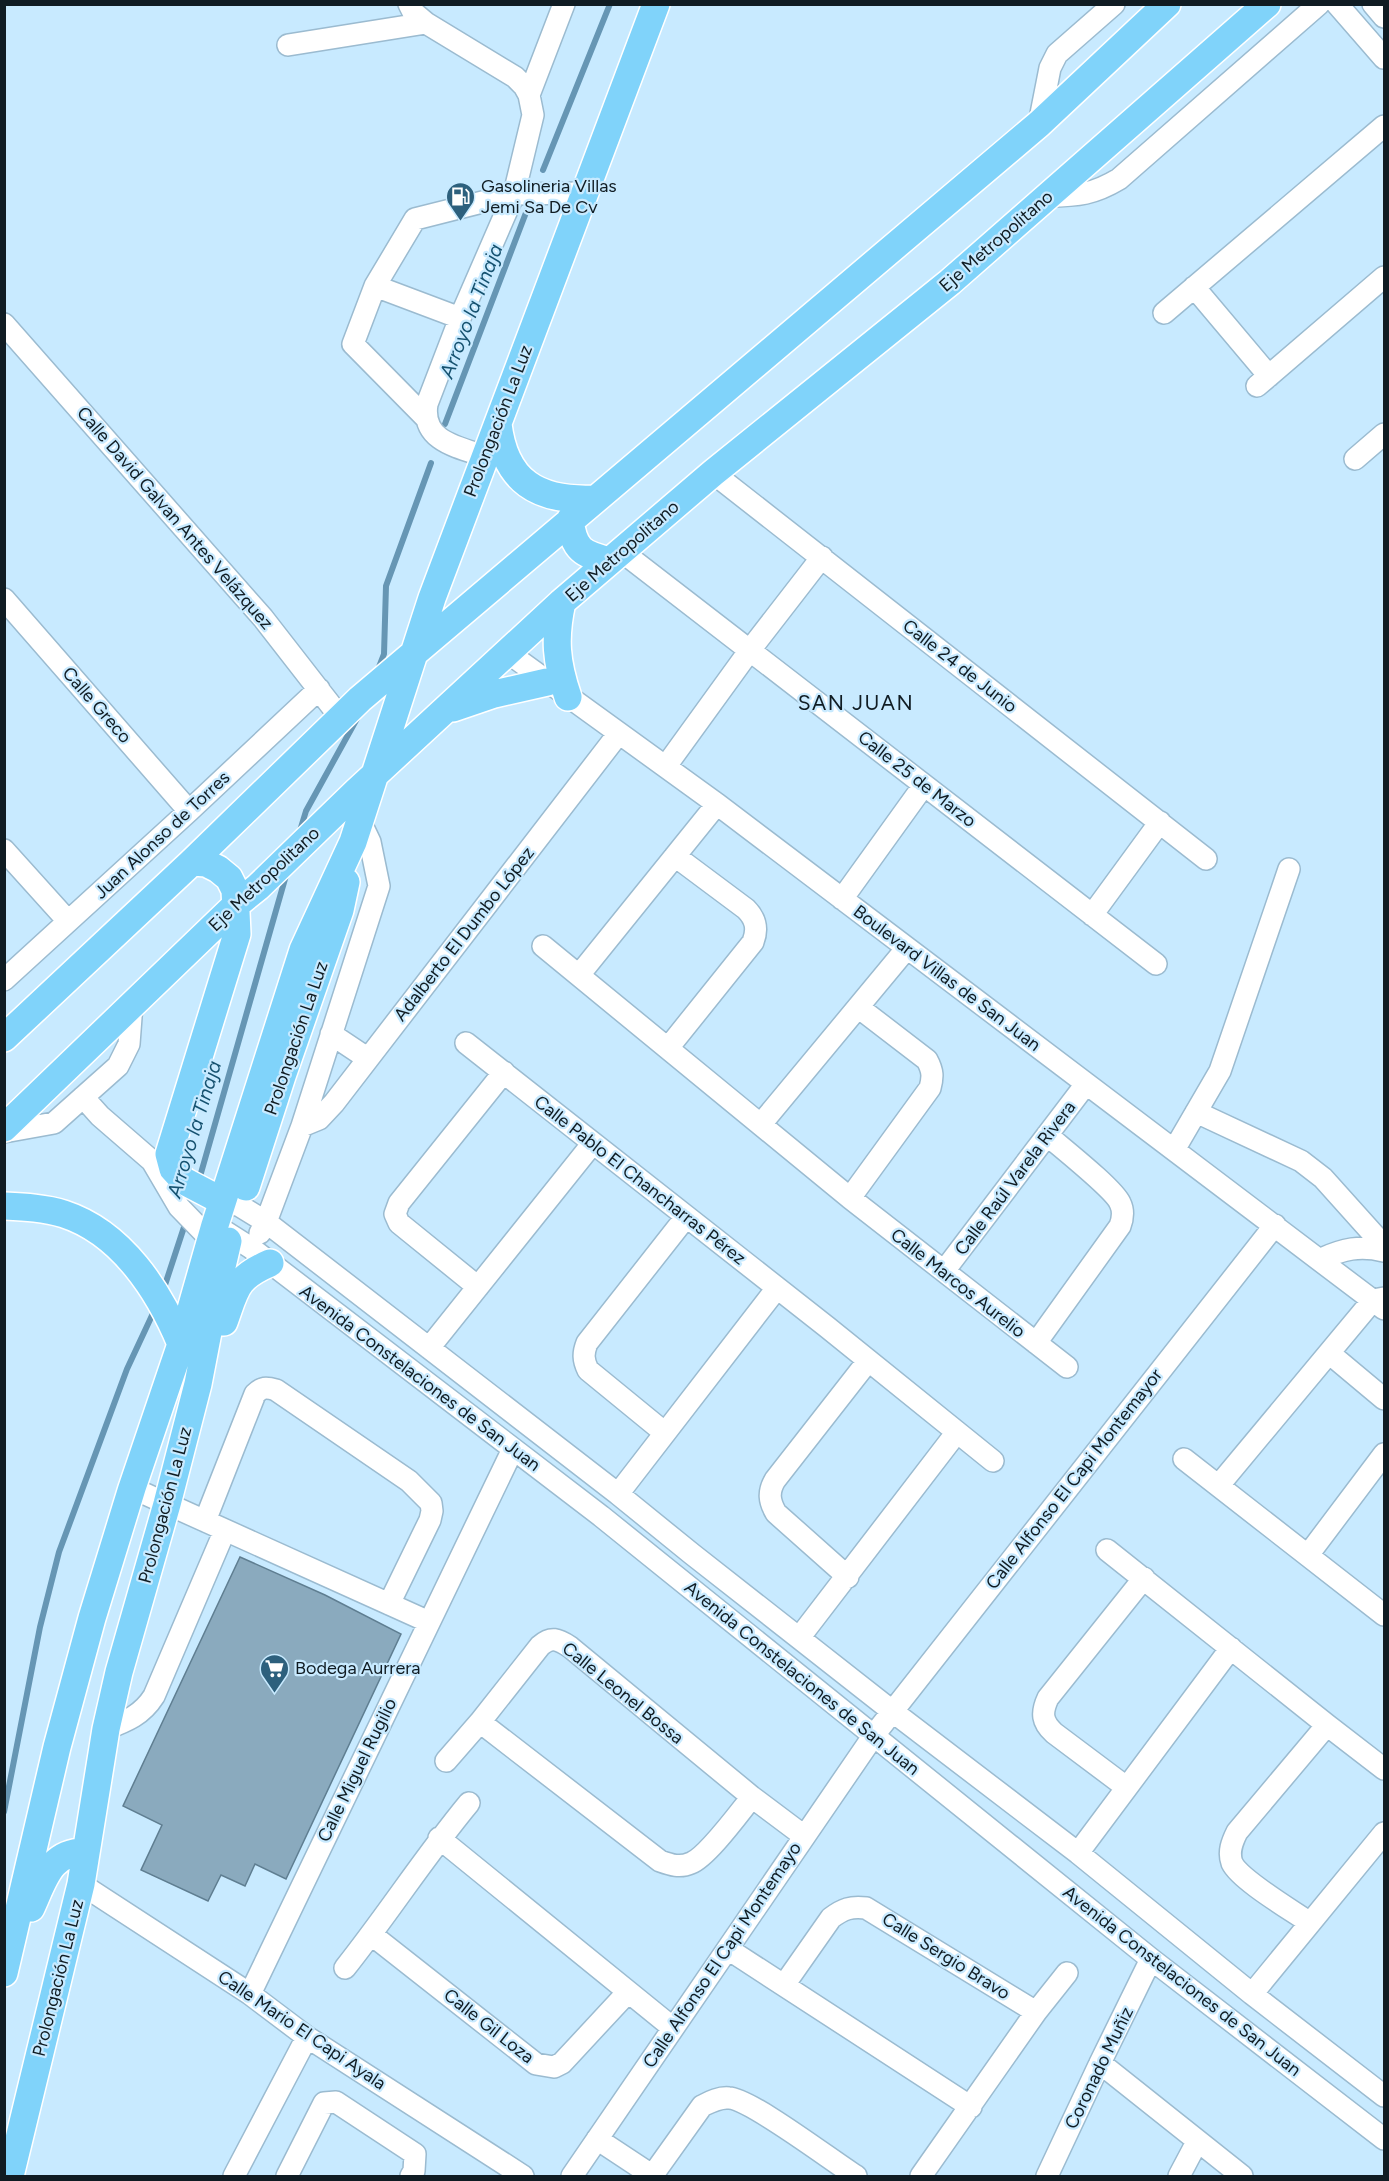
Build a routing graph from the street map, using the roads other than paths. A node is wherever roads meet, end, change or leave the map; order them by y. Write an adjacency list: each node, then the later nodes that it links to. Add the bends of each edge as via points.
1 (409, 4): 11 (street)
2 (564, 4): 14 (street)
3 (656, 4): 17 (main road, Prolongación La Luz)
4 (1114, 4): 15 (street, via 1058,54 1050,68)
5 (1167, 4): 15 (main road)
6 (1267, 4): 19 (main road, Eje Metropolitano)
7 (1319, 4): 19 (street, via 1119,179 1092,193)
8 (1337, 4): 13 (street)
9 (1373, 4): 10 (street)
10 (1384, 17)
11 (426, 23): 12 (street); 14 (street, via 515,77)
12 (288, 45)
13 (1384, 58)
14 (530, 95): 18 (street, via 532,124)
15 (1039, 124): 32 (main road)
16 (1384, 126): 22 (street)
17 (584, 193): 18 (street); 27 (main road, Prolongación La Luz)
18 (514, 194): 21 (street, via 415,219); 24 (street)
19 (1049, 196): 31 (main road, Eje Metropolitano, via 950,282)
20 (1384, 277): 22 (street, via 1263,381)
21 (375, 286): 24 (street); 26 (street, via 353,344)
22 (1194, 287): 23 (street)
23 (1164, 313)
24 (460, 318): 26 (street)
25 (4, 324): 41 (street, Calle David Galvan Antes Velázquez, via 263,618)
26 (425, 417): 29 (street, via 434,434 446,443)
27 (498, 424): 29 (main road, Prolongación La Luz); 32 (main road, via 500,443 508,461 535,489 553,497)
28 (1384, 434): 30 (street)
29 (484, 456): 38 (main road, Prolongación La Luz)
30 (1355, 459)
31 (713, 473): 34 (main road, Eje Metropolitano); 35 (street, Calle 24 de Junio)
32 (593, 500): 33 (main road)
33 (570, 520): 34 (main road, via 572,538 588,556); 38 (main road)
34 (615, 556): 37 (main road, Eje Metropolitano); 39 (street, Calle 25 de Marzo)
35 (822, 557): 39 (street); 51 (street, Calle 24 de Junio)
36 (4, 599): 50 (street, Calle Greco)
37 (562, 602): 40 (main road, Eje Metropolitano); 42 (main road, via 557,626)
38 (417, 650): 44 (main road); 47 (main road, Prolongación La Luz)
39 (750, 650): 46 (street); 48 (street, Calle 25 de Marzo)
40 (507, 652): 42 (street, Boulevard Villas de San Juan); 43 (main road, Eje Metropolitano)
41 (319, 689): 44 (street, Calle David Galvan Antes Velázquez); 50 (street, Juan Alonso de Torres)
42 (558, 690): 43 (main road, via 494,694); 45 (street, Boulevard Villas de San Juan)
43 (443, 711): 47 (main road, Eje Metropolitano)
44 (340, 717): 56 (main road)
45 (619, 733): 46 (street, Boulevard Villas de San Juan); 73 (street, Adalberto El Dumbo López)
46 (666, 766): 49 (street, Boulevard Villas de San Juan)
47 (373, 776): 52 (main road, Prolongación La Luz); 59 (main road, Eje Metropolitano)
48 (924, 785): 58 (street); 60 (street, Calle 25 de Marzo)
49 (717, 804): 54 (street); 58 (street, Boulevard Villas de San Juan)
50 (189, 811): 61 (street, Juan Alonso de Torres)
51 (1160, 822): 55 (street, Calle 24 de Junio); 60 (street)
52 (356, 832): 69 (street, via 370,842 379,886); 91 (main road, Prolongación La Luz, via 340,910)
53 (4, 850): 61 (street)
54 (675, 856): 65 (street); 72 (street, via 746,909 756,925 756,933 753,942)
55 (1206, 859)
56 (192, 862): 59 (main road, via 212,866 229,878); 70 (main road)
57 (1289, 869): 77 (street, via 1220,1071)
58 (842, 898): 63 (street, Boulevard Villas de San Juan)
59 (237, 904): 67 (main road, Eje Metropolitano); 85 (main road, via 237,934 171,1142)
60 (1092, 915): 64 (street, Calle 25 de Marzo)
61 (68, 921): 66 (street, Juan Alonso de Torres)
62 (543, 946): 65 (street, Calle Marcos Aurelio)
63 (907, 948): 68 (street); 75 (street, Boulevard Villas de San Juan)
64 (1156, 964)
65 (579, 975): 72 (street, Calle Marcos Aurelio)
66 (4, 980)
67 (132, 1004): 76 (street, via 129,1044 118,1066); 80 (main road, Eje Metropolitano)
68 (858, 1007): 78 (street); 86 (street, via 927,1060 933,1078 930,1088)
69 (331, 1034): 73 (street); 79 (street)
70 (4, 1038)
71 (466, 1042): 74 (street, Calle Pablo El Chancharras Pérez)
72 (668, 1048): 78 (street, Calle Marcos Aurelio)
73 (367, 1058): 79 (street, Adalberto El Dumbo López, via 319,1119)
74 (504, 1072): 83 (street, Calle Pablo El Chancharras Pérez); 96 (street, via 399,1203 395,1214 399,1223)
75 (1086, 1084): 82 (street, Calle Raúl Varela Rivera); 84 (street, Boulevard Villas de San Juan)
76 (83, 1097): 81 (street, via 54,1123); 85 (street)
77 (1196, 1112): 84 (street); 92 (street, via 1301,1161 1323,1178)
78 (761, 1124): 86 (street, Calle Marcos Aurelio)
79 (302, 1126): 89 (street)
80 (4, 1128)
81 (4, 1132)
82 (1047, 1135): 95 (street, Calle Raúl Varela Rivera); 99 (street, via 1117,1197 1123,1219)
83 (593, 1143): 88 (street, Calle Pablo El Chancharras Pérez); 96 (street)
84 (1174, 1150): 90 (street, Boulevard Villas de San Juan)
85 (172, 1180): 91 (main road); 91 (street)
86 (850, 1198): 95 (street, Calle Marcos Aurelio)
87 (4, 1206): 100 (main road, via 64,1214 117,1246 158,1295)
88 (686, 1217): 97 (street, Calle Pablo El Chancharras Pérez); 107 (street, via 587,1343 583,1358 588,1370)
89 (266, 1222): 91 (street, Avenida Constelaciones de San Juan); 91 (street); 101 (street, Avenida Constelaciones de San Juan)
90 (1275, 1225): 94 (street, Boulevard Villas de San Juan); 128 (street, Calle Alfonso El Capi Montemayor)
91 (228, 1227): 100 (main road, Prolongación La Luz); 105 (main road, Prolongación La Luz); 105 (main road, via 249,1274 238,1286); 109 (street, Avenida Constelaciones de San Juan)
92 (1384, 1246)
93 (1384, 1251): 94 (street, via 1357,1247)
94 (1321, 1259): 98 (street, Boulevard Villas de San Juan)
95 (944, 1271): 99 (street, Calle Marcos Aurelio)
96 (478, 1287): 101 (street)
97 (777, 1288): 103 (street, Calle Pablo El Chancharras Pérez); 107 (street)
98 (1381, 1302): 102 (street)
99 (1036, 1343): 104 (street, Calle Marcos Aurelio)
100 (181, 1344): 114 (main road, Prolongación La Luz)
101 (429, 1348): 115 (street, Avenida Constelaciones de San Juan)
102 (1329, 1353): 106 (street); 113 (street)
103 (868, 1361): 108 (street, Calle Pablo El Chancharras Pérez); 121 (street, via 776,1480 769,1497 776,1513)
104 (1067, 1367)
105 (198, 1384): 116 (main road, Prolongación La Luz)
106 (1384, 1399)
107 (665, 1432): 115 (street)
108 (957, 1432): 112 (street, Calle Pablo El Chancharras Pérez); 121 (street)
109 (513, 1449): 125 (street, Calle Miguel Rugilio); 132 (street, Avenida Constelaciones de San Juan)
110 (1384, 1454): 120 (street)
111 (1184, 1460): 113 (street)
112 (993, 1461)
113 (1219, 1485): 120 (street)
114 (132, 1488): 116 (street); 148 (main road, Prolongación La Luz, via 57,1747)
115 (618, 1494): 126 (street, Avenida Constelaciones de San Juan)
116 (167, 1504): 117 (street); 131 (main road, Prolongación La Luz)
117 (205, 1521): 118 (street); 123 (street, via 255,1394 268,1387 276,1390 409,1481 431,1503 430,1520)
118 (225, 1530): 123 (street); 131 (street, via 147,1708)
119 (1107, 1550): 122 (street)
120 (1308, 1555): 124 (street)
121 (848, 1577): 126 (street)
122 (1144, 1578): 127 (street); 135 (street, via 1043,1707 1045,1723 1053,1733)
123 (390, 1604): 125 (street)
124 (1384, 1615)
125 (429, 1622): 153 (street, Calle Miguel Rugilio)
126 (799, 1638): 128 (street, Avenida Constelaciones de San Juan)
127 (1231, 1648): 130 (street); 135 (street)
128 (892, 1711): 132 (street, Calle Alfonso El Capi Montemayor); 142 (street, Avenida Constelaciones de San Juan)
129 (480, 1722): 133 (street, Calle Leonel Bossa); 136 (street, via 660,1861 674,1866 700,1858); 136 (street, Calle Leonel Bossa, via 540,1646 556,1639)
130 (1327, 1725): 134 (street); 144 (street, via 1237,1832 1230,1848 1232,1862 1243,1876)
131 (106, 1729): 141 (main road, Prolongación La Luz)
132 (874, 1735): 139 (street, Calle Alfonso El Capi Montemayo); 147 (street, Avenida Constelaciones de San Juan)
133 (446, 1761)
134 (1384, 1769)
135 (1126, 1787): 142 (street)
136 (752, 1797): 139 (street, Calle Leonel Bossa)
137 (469, 1803): 140 (street)
138 (1384, 1833): 144 (street)
139 (804, 1836): 146 (street, Calle Alfonso El Capi Montemayo)
140 (440, 1838): 145 (street); 152 (street)
141 (86, 1852): 143 (main road, Prolongación La Luz); 148 (main road, via 73,1851 53,1864)
142 (1078, 1853): 154 (street, Avenida Constelaciones de San Juan)
143 (81, 1884): 153 (street, Calle Mario El Capi Ayala); 164 (main road, Prolongación La Luz)
144 (1310, 1923): 154 (street)
145 (372, 1935): 149 (street); 152 (street, Calle Gil Loza, via 536,2064 554,2067 562,2063)
146 (728, 1948): 151 (street); 156 (street, Calle Alfonso El Capi Montemayo)
147 (1151, 1959): 158 (street, Coronado Muñiz); 162 (street, Avenida Constelaciones de San Juan)
148 (6, 1965)
149 (345, 1968)
150 (1067, 1973): 155 (street)
151 (783, 1985): 155 (street, Calle Sergio Bravo, via 831,1918 847,1908 866,1908); 160 (street)
152 (628, 1992): 156 (street)
153 (250, 1994): 157 (street, Calle Mario El Capi Ayala)
154 (1252, 1994): 159 (street, Avenida Constelaciones de San Juan)
155 (1036, 2012): 160 (street)
156 (673, 2028): 161 (street, Calle Alfonso El Capi Montemayo)
157 (307, 2037): 165 (street); 168 (street, Calle Mario El Capi Ayala)
158 (1100, 2063): 163 (street); 173 (street, Coronado Muñiz)
159 (1384, 2096)
160 (970, 2107): 172 (street)
161 (597, 2139): 169 (street, Calle Alfonso El Capi Montemayo); 170 (street)
162 (1384, 2139)
163 (1197, 2142): 174 (street); 175 (street)
164 (10, 2176)
165 (234, 2176)
166 (287, 2176): 167 (street, via 324,2103 336,2103 415,2154)
167 (411, 2176)
168 (523, 2176)
169 (572, 2176)
170 (652, 2176): 171 (street, via 702,2106 728,2098 752,2107)
171 (855, 2176)
172 (921, 2176)
173 (1047, 2176)
174 (1179, 2176)
175 (1242, 2176)

